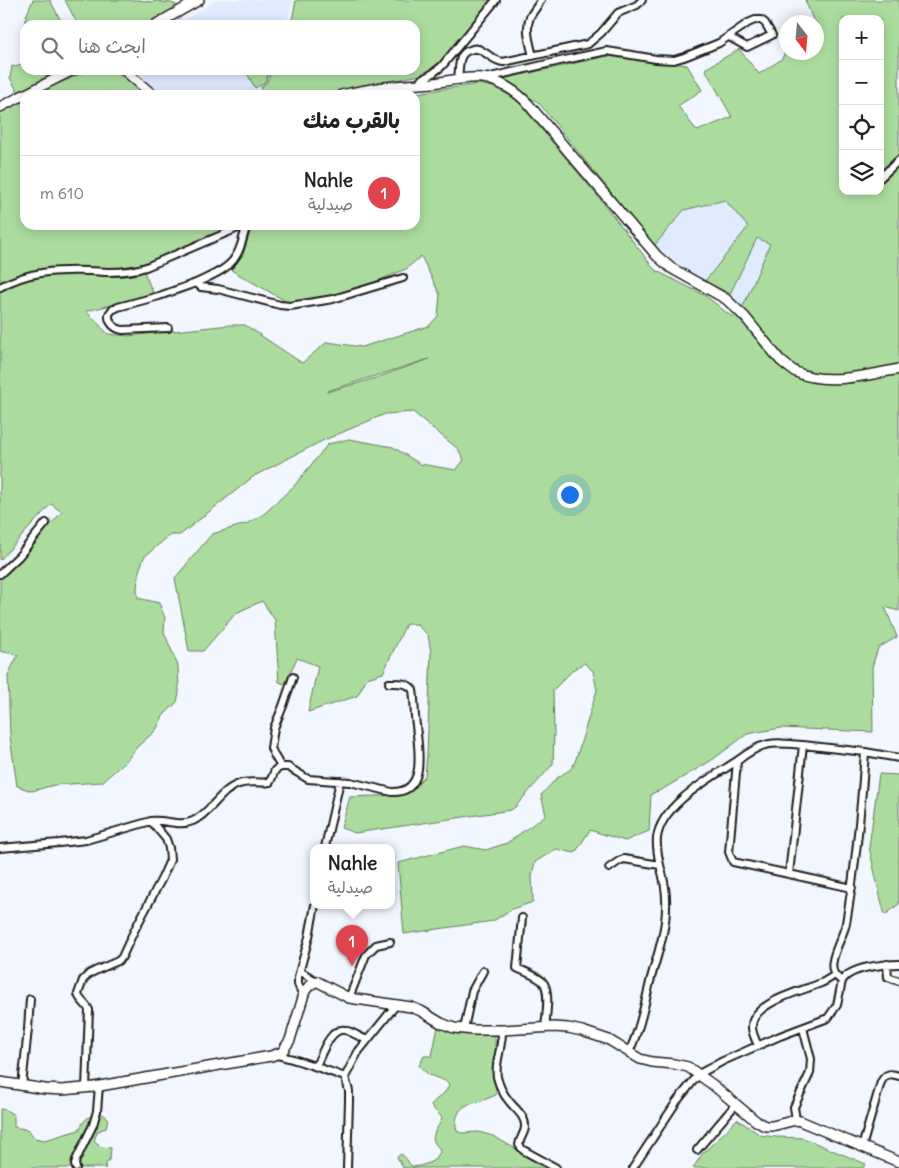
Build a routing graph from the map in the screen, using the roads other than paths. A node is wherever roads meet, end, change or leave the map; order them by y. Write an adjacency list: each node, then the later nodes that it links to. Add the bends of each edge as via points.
1 (199, 0): 5 (street)
2 (496, 0): 12 (street, via 442,66)
3 (541, 0): 7 (street, via 528,26)
4 (642, 0): 7 (street, via 618,13 588,44)
5 (164, 20)
6 (729, 37): 6 (street, via 755,20 761,20 772,35 747,47); 11 (street, via 674,60 607,51)
7 (533, 56): 10 (street, via 500,62 481,50 468,50 460,60)
8 (62, 75): 13 (street)
9 (130, 75): 14 (street)
10 (458, 78): 11 (street); 12 (street)
11 (485, 78): 26 (street, via 521,96 657,256 726,299 787,366 816,378 854,377)
12 (417, 85): 15 (street)
13 (33, 90)
14 (147, 90)
15 (373, 90)
16 (20, 97): 17 (street)
17 (0, 107)
18 (899, 160): 19 (street)
19 (884, 174)
20 (234, 230): 24 (street, via 133,271 42,273 24,276)
21 (245, 230): 23 (street, via 232,262)
22 (403, 278): 23 (street, via 333,299 285,306 201,287)
23 (196, 283): 25 (street, via 118,307 109,314 110,322 118,330)
24 (0, 287)
25 (168, 328)
26 (899, 369)
27 (46, 523): 28 (street)
28 (0, 574)
29 (293, 677): 35 (street, via 274,728 271,748)
30 (389, 683): 36 (street, via 404,684 414,690 416,779 399,792)
31 (803, 745): 32 (street); 34 (street, via 766,744); 42 (street)
32 (865, 752): 33 (street); 43 (street)
33 (899, 758)
34 (737, 762): 40 (street, via 690,791 669,812 657,836); 42 (street, via 729,852 733,862)
35 (281, 767): 36 (street, via 288,767 308,779); 37 (street, via 275,770 270,782 237,784 193,821)
36 (340, 781): 38 (street)
37 (151, 821): 39 (street, via 80,841); 74 (street, via 166,839 170,860 122,957 89,974 78,994 89,1010)
38 (326, 844)
39 (0, 848)
40 (660, 865): 41 (street, via 624,859); 65 (street, via 666,895 664,925)
41 (609, 868)
42 (789, 874): 43 (street)
43 (852, 888): 51 (street, via 846,926 832,967)
44 (314, 909): 49 (street, via 310,938)
45 (522, 918): 60 (street, via 517,968 546,985)
46 (390, 942): 56 (street, via 376,945 366,955)
47 (887, 964): 48 (street); 53 (street, via 856,971); 54 (street, via 888,977)
48 (899, 964)
49 (300, 971): 52 (street); 55 (street, via 298,984)
50 (483, 971): 61 (street, via 472,991)
51 (835, 975): 53 (street); 64 (street, via 758,1012 752,1026)
52 (316, 981): 55 (street); 56 (street)
53 (842, 981): 59 (street, via 836,1005 828,1018)
54 (899, 981)
55 (303, 996): 66 (street, via 290,1040)
56 (349, 998): 58 (street)
57 (30, 999): 72 (street)
58 (396, 1006): 61 (street, via 410,1007 445,1025); 63 (street)
59 (804, 1027): 64 (street); 76 (street, via 810,1073 794,1107)
60 (545, 1028): 62 (street); 65 (street, via 582,1031 609,1040)
61 (464, 1029): 62 (street)
62 (502, 1030): 82 (street, via 497,1075 508,1101 524,1119 525,1128 519,1145 522,1150)
63 (367, 1040): 67 (street, via 339,1030 328,1040); 70 (street)
64 (758, 1046): 68 (street)
65 (629, 1052): 68 (street, via 640,1059 688,1067)
66 (277, 1055): 67 (street); 73 (street)
67 (316, 1066): 70 (street)
68 (699, 1074): 75 (street); 83 (street)
69 (899, 1076): 77 (street, via 884,1076)
70 (345, 1078): 81 (street, via 350,1101)
71 (0, 1082): 72 (street)
72 (22, 1086): 74 (street)
73 (99, 1086): 74 (street); 80 (street, via 93,1126 76,1160)
74 (86, 1088)
75 (736, 1104): 76 (street, via 764,1126); 78 (street)
76 (796, 1120): 77 (street)
77 (862, 1147): 79 (street)
78 (697, 1150)
79 (899, 1162)
80 (76, 1168)
81 (347, 1168)
82 (556, 1168)
83 (633, 1168)

